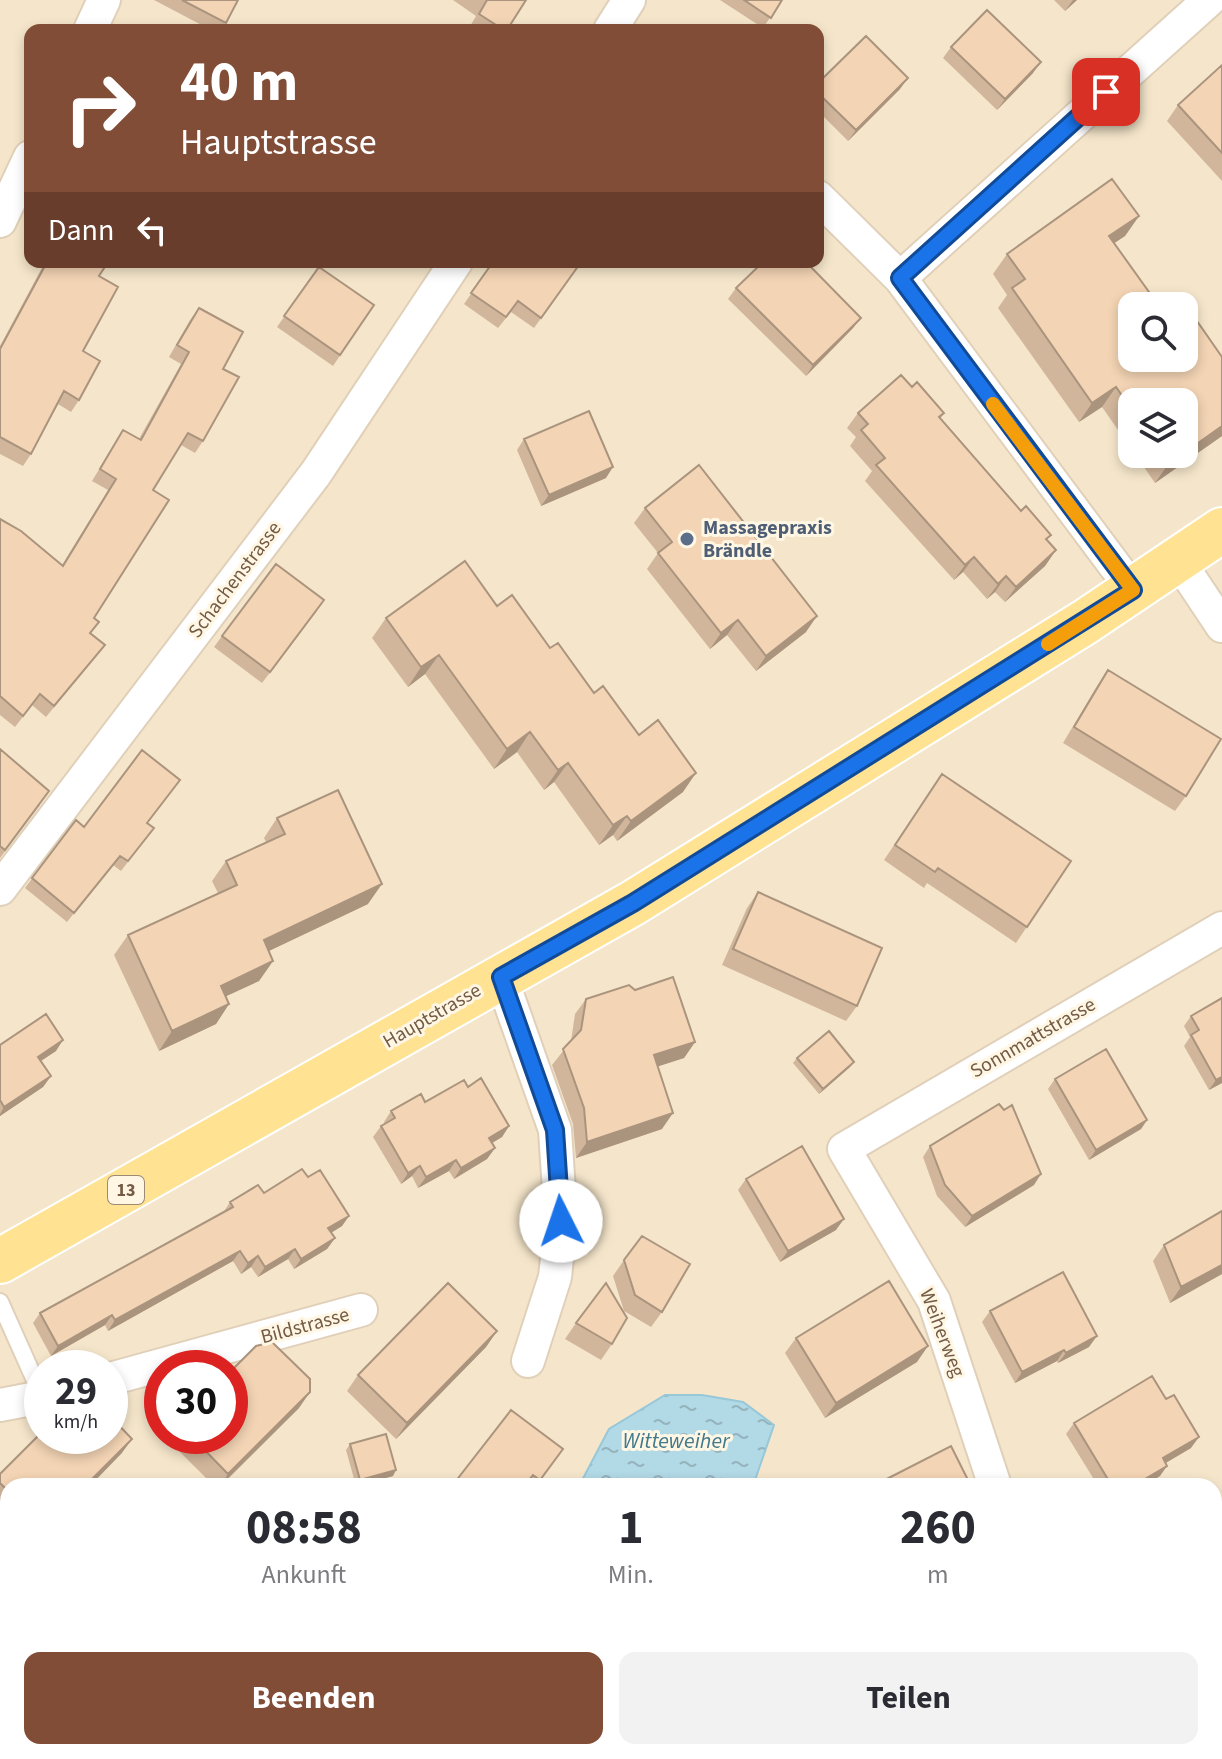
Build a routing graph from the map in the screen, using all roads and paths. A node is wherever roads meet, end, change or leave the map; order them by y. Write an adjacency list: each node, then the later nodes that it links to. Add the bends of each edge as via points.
1 (104, 0): 4 (street)
2 (629, 0): 5 (street)
3 (1209, 0): 10 (street)
4 (93, 24)
5 (615, 24)
6 (24, 170): 8 (street)
7 (824, 203): 10 (street)
8 (0, 221)
9 (452, 268): 15 (street, Schachenstrasse, via 316,473)
10 (900, 278): 13 (street)
11 (1222, 530): 12 (main road, Hauptstrasse / 13)
12 (1178, 560): 13 (main road, Hauptstrasse / 13); 14 (street)
13 (1133, 590): 17 (main road, Hauptstrasse / 13, via 633,903)
14 (1222, 626)
15 (0, 889)
16 (1222, 928): 18 (street, Sonnmattstrasse)
17 (501, 977): 19 (main road, Hauptstrasse / 13); 23 (street, via 555,1130 561,1221 555,1277)
18 (844, 1149): 27 (street, Weiherweg, via 934,1301)
19 (0, 1261)
20 (0, 1302): 22 (lane)
21 (361, 1310): 24 (street, Bildstrasse)
22 (24, 1356)
23 (528, 1361)
24 (128, 1374)
25 (24, 1400): 26 (street)
26 (0, 1405)
27 (992, 1478)

